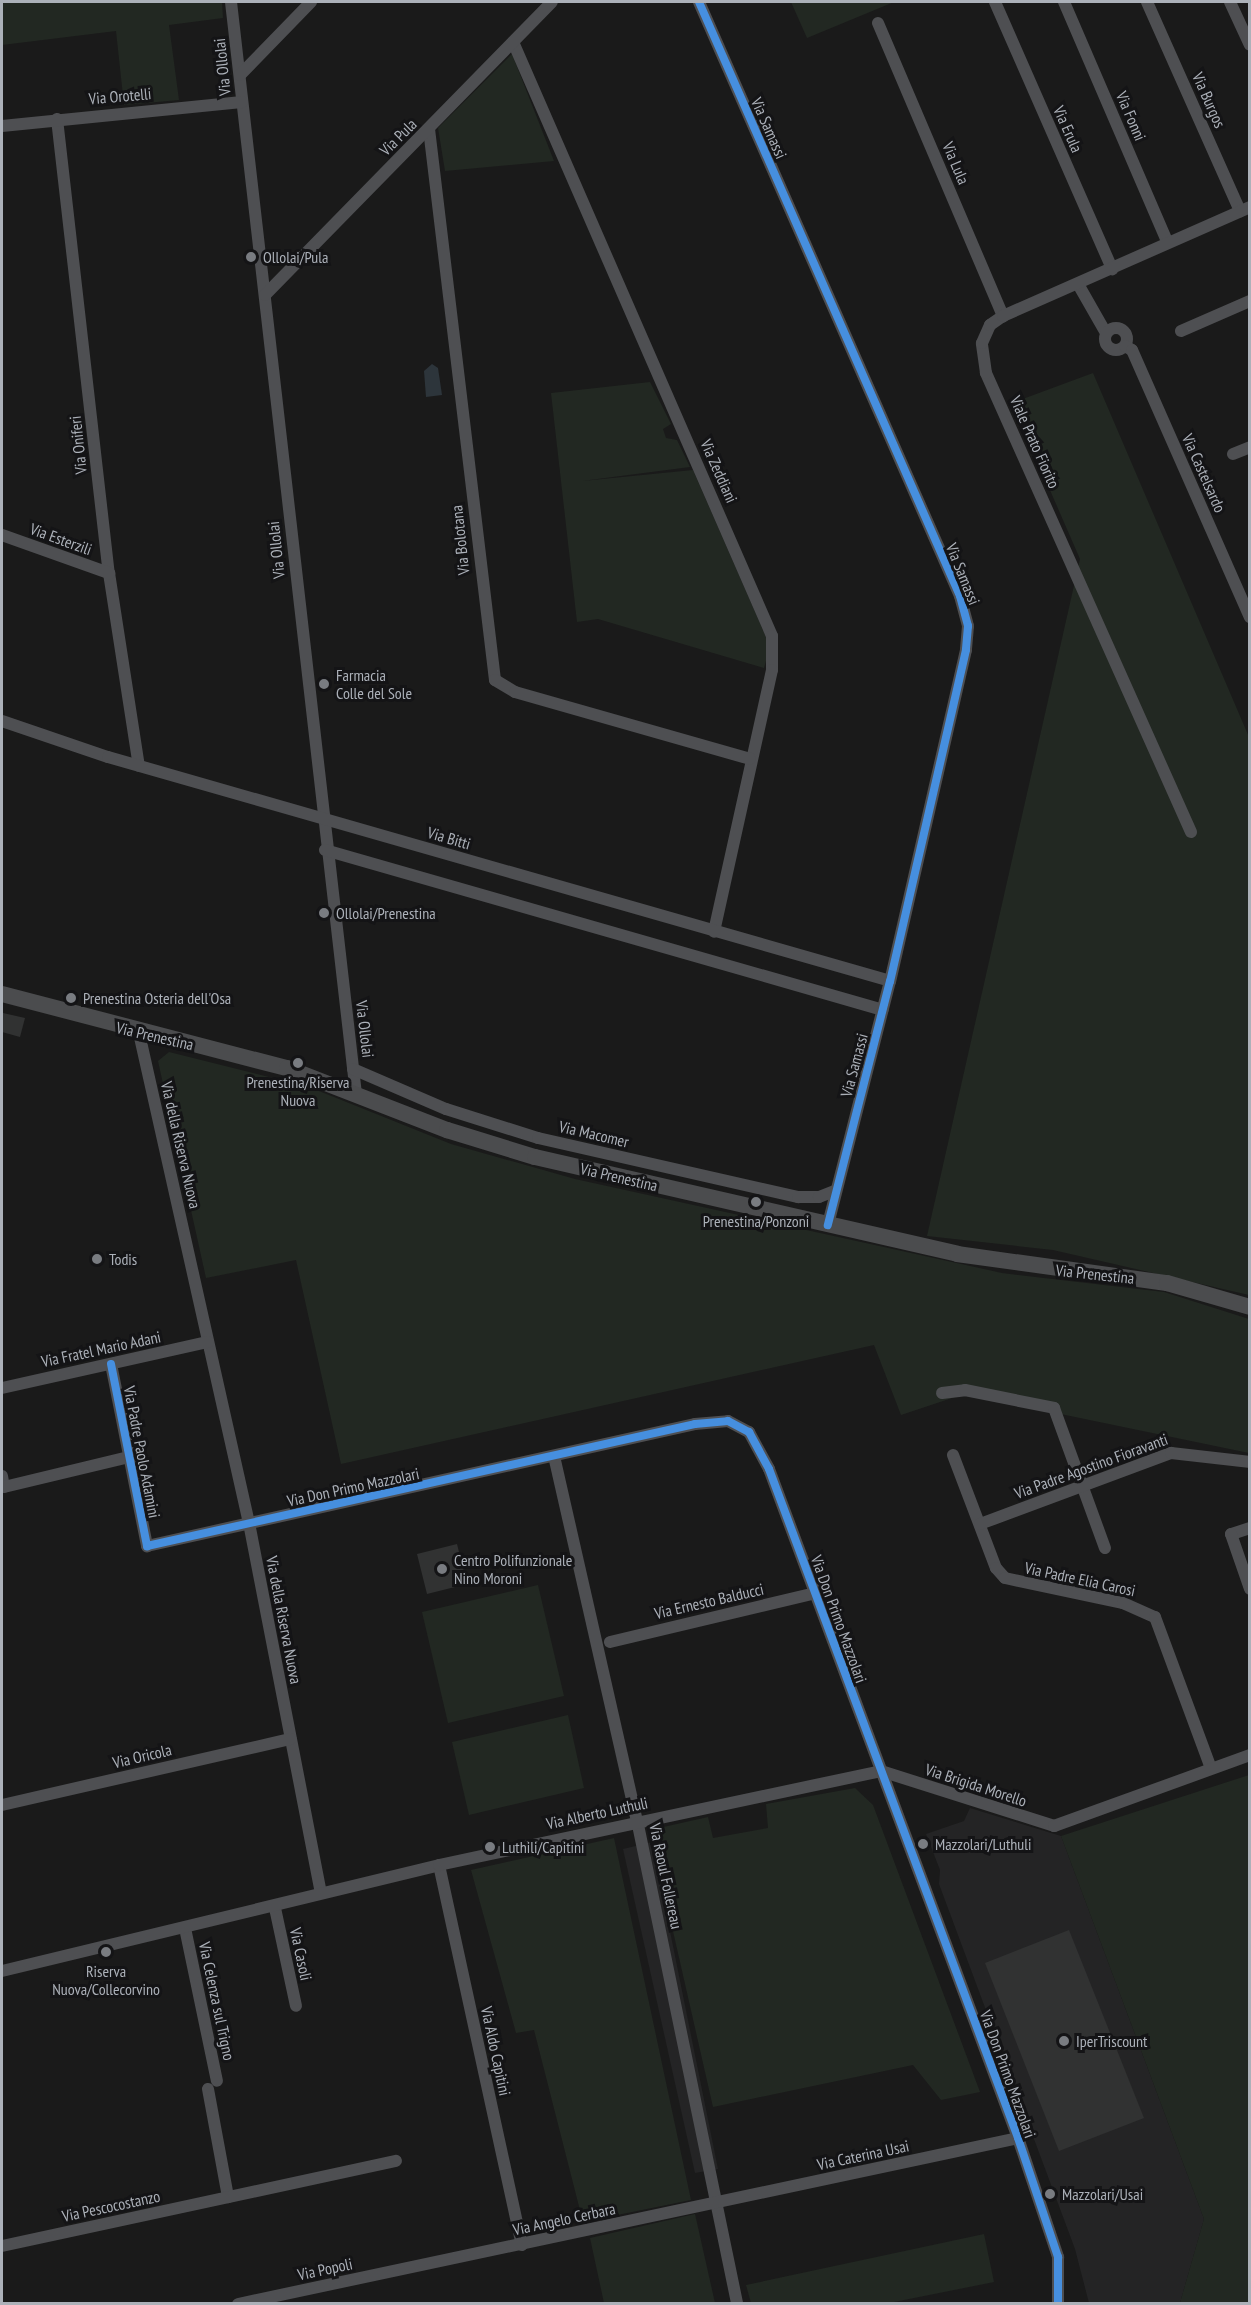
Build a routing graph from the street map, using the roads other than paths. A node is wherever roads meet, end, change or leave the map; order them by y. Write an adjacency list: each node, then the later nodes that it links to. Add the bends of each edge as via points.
1 (231, 2): 12 (street, Via Ollolai)
2 (311, 2): 12 (street)
3 (552, 2): 10 (street, Via Pula)
4 (699, 2): 37 (street, Via Samassi, via 967,622 966,650)
5 (995, 2): 19 (street, Via Erula)
6 (1064, 2): 18 (street, Via Fonni)
7 (1147, 2): 17 (street, Via Burgos)
8 (1230, 2): 11 (street)
9 (878, 23): 23 (street, Via Lula)
10 (513, 42): 16 (street, Via Pula); 31 (street, Via Zeddiani, via 771,631 773,665)
11 (1250, 45)
12 (240, 75): 13 (street, Via Ollolai)
13 (242, 102): 14 (street, Via Orotelli); 21 (street, Via Ollolai)
14 (57, 119): 15 (street, Via Orotelli); 28 (street, Via Oniferi)
15 (2, 126)
16 (429, 129): 21 (street, Via Pula); 31 (street, Via Bolotana, via 495,680 515,692)
17 (1245, 209): 18 (street, Viale Prato Fiorito)
18 (1168, 243): 19 (street, Viale Prato Fiorito)
19 (1112, 269): 20 (street, Viale Prato Fiorito)
20 (1078, 284): 23 (street, Viale Prato Fiorito); 29 (street, Via Castelsardo, via 1106,333 1122,330 1125,346 1132,350)
21 (265, 295): 33 (street, Via Ollolai)
22 (1250, 301): 24 (street)
23 (1003, 316): 34 (street, Viale Prato Fiorito, via 983,338 986,373)
24 (1181, 331)
25 (1250, 447): 26 (street)
26 (1233, 454)
27 (2, 535): 28 (street, Via Esterzili)
28 (109, 573): 32 (street, Via Oniferi)
29 (1250, 617)
30 (2, 721): 32 (street, Via Bitti)
31 (750, 759): 36 (street, Via Zeddiani)
32 (139, 766): 33 (street, Via Bitti)
33 (322, 819): 35 (street, Via Ollolai); 36 (street, Via Bitti)
34 (1191, 832)
35 (325, 850): 39 (street); 41 (street, Via Ollolai)
36 (714, 932): 37 (street, Via Bitti)
37 (890, 981): 39 (street, Via Samassi)
38 (2, 994): 40 (main road, Via Prenestina)
39 (883, 1010): 43 (street, Via Samassi)
40 (139, 1033): 42 (main road, Via Prenestina, via 287,1068); 46 (street, Via della Riserva Nuova)
41 (353, 1069): 42 (street, Via Ollolai); 43 (street, Via Macomer, via 446,1108 548,1140 804,1198)
42 (357, 1094): 44 (main road, Via Prenestina, via 516,1152)
43 (835, 1191): 44 (street, Via Samassi)
44 (828, 1225): 45 (main road, Via Prenestina, via 1001,1262 1167,1283)
45 (1250, 1307)
46 (208, 1342): 47 (street, Via Fratel Mario Adani); 56 (street, Via della Riserva Nuova)
47 (111, 1364): 48 (street, Via Fratel Mario Adani); 52 (street, Via Padre Paolo Adamini)
48 (2, 1388)
49 (942, 1393): 55 (street, via 965,1390 1054,1408)
50 (953, 1455): 57 (street, Via Padre Elia Carosi)
51 (554, 1456): 56 (street, Via Don Primo Mazzolari); 62 (street, Via Don Primo Mazzolari, via 695,1424 738,1425 749,1432 763,1455); 69 (street, Via Raoul Follereau)
52 (129, 1457): 54 (street); 59 (street, Via Padre Paolo Adamini)
53 (1250, 1462): 55 (street, Via Padre Agostino Fioravanti, via 1180,1451)
54 (2, 1483)
55 (1083, 1485): 57 (street, Via Padre Agostino Fioravanti); 60 (street)
56 (249, 1523): 59 (street, Via Don Primo Mazzolari); 64 (street, Via della Riserva Nuova)
57 (980, 1524): 66 (street, Via Padre Elia Carosi, via 998,1570 1009,1580 1152,1614)
58 (1250, 1528): 61 (street, via 1231,1534)
59 (147, 1546)
60 (1105, 1548)
61 (1249, 1588)
62 (815, 1593): 63 (street, Via Ernesto Balducci); 67 (street, Via Don Primo Mazzolari)
63 (610, 1642)
64 (291, 1739): 68 (street, Via Oricola); 71 (street, Via della Riserva Nuova)
65 (1250, 1755): 66 (street)
66 (1211, 1768): 67 (street, Via Brigida Morello, via 1062,1825 1040,1824)
67 (881, 1771): 69 (street, Via Alberto Luthuli); 76 (street, Via Don Primo Mazzolari)
68 (2, 1805)
69 (638, 1820): 70 (street, Via Alberto Luthuli); 79 (street, Via Raoul Follereau)
70 (439, 1865): 71 (street, Via Alberto Luthuli); 80 (street, Via Aldo Capitini)
71 (321, 1893): 72 (street)
72 (275, 1908): 73 (street); 75 (street, Via Casoli)
73 (185, 1928): 74 (street); 78 (street, Via Celenza sul Trigno)
74 (2, 1971)
75 (296, 2006)
76 (1018, 2138): 79 (street, Via Caterina Usai); 85 (street, Via Don Primo Mazzolari, via 1058,2257)
77 (396, 2161): 78 (street, Via Pescocostanzo)
78 (228, 2198): 81 (street, Via Pescocostanzo)
79 (716, 2204): 80 (street, Via Angelo Cerbara); 84 (street, Via Raoul Follereau)
80 (522, 2245): 82 (street, Via Angelo Cerbara)
81 (2, 2246)
82 (418, 2266): 83 (street, Via Popoli)
83 (238, 2304)
84 (736, 2304)
85 (1058, 2304)

